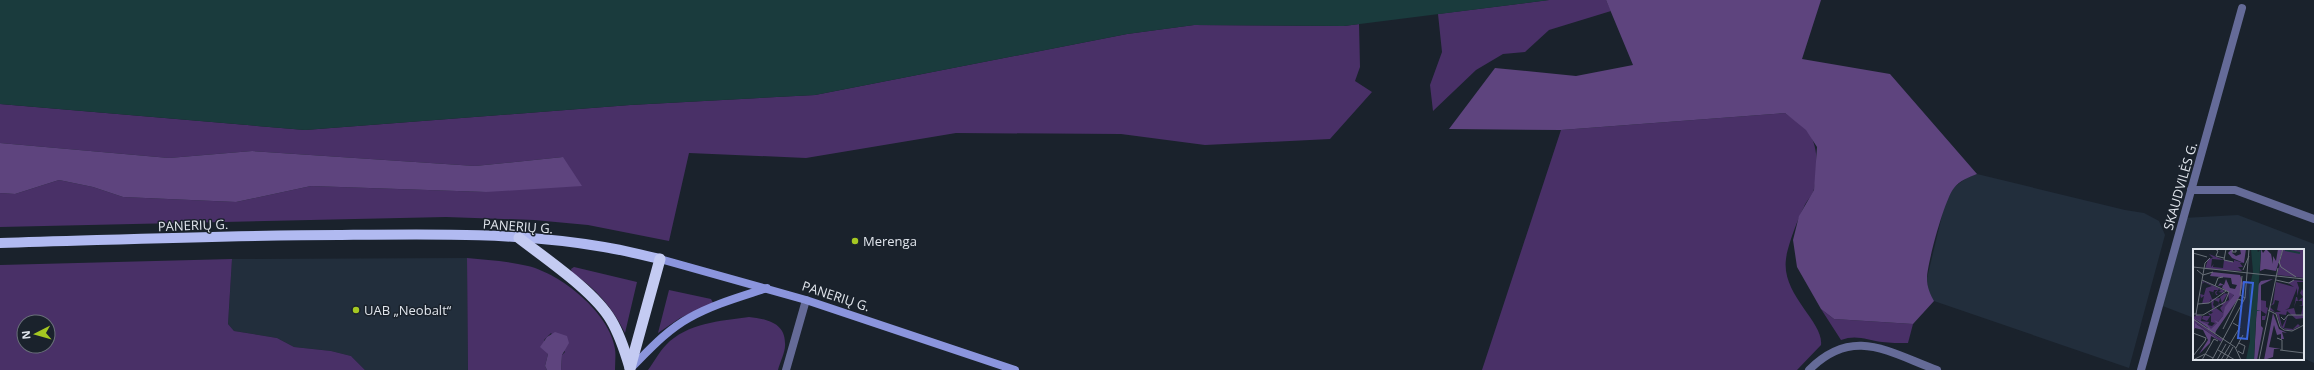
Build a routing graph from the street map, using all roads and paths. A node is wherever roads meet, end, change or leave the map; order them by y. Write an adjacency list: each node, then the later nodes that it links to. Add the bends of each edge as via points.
1 (2242, 8): 2 (street, SKAUDVILĖS G.)
2 (2191, 190): 3 (street, via 2235,190); 14 (street, SKAUDVILĖS G.)
3 (2314, 218)
4 (520, 238): 5 (main road, PANERIŲ G., via 288,235); 6 (main road, PANERIŲ G., via 604,247); 9 (highway, via 599,304 610,318 620,338)
5 (0, 243)
6 (660, 259): 7 (main road, PANERIŲ G.); 9 (highway)
7 (767, 288): 8 (main road, PANERIŲ G.); 9 (main road, via 715,305 688,318 664,336)
8 (806, 300): 10 (street); 11 (main road, PANERIŲ G.)
9 (630, 369)
10 (786, 370)
11 (1015, 370)
12 (1810, 370): 13 (street, via 1821,358 1837,349 1864,345)
13 (1938, 370)
14 (2141, 370)

